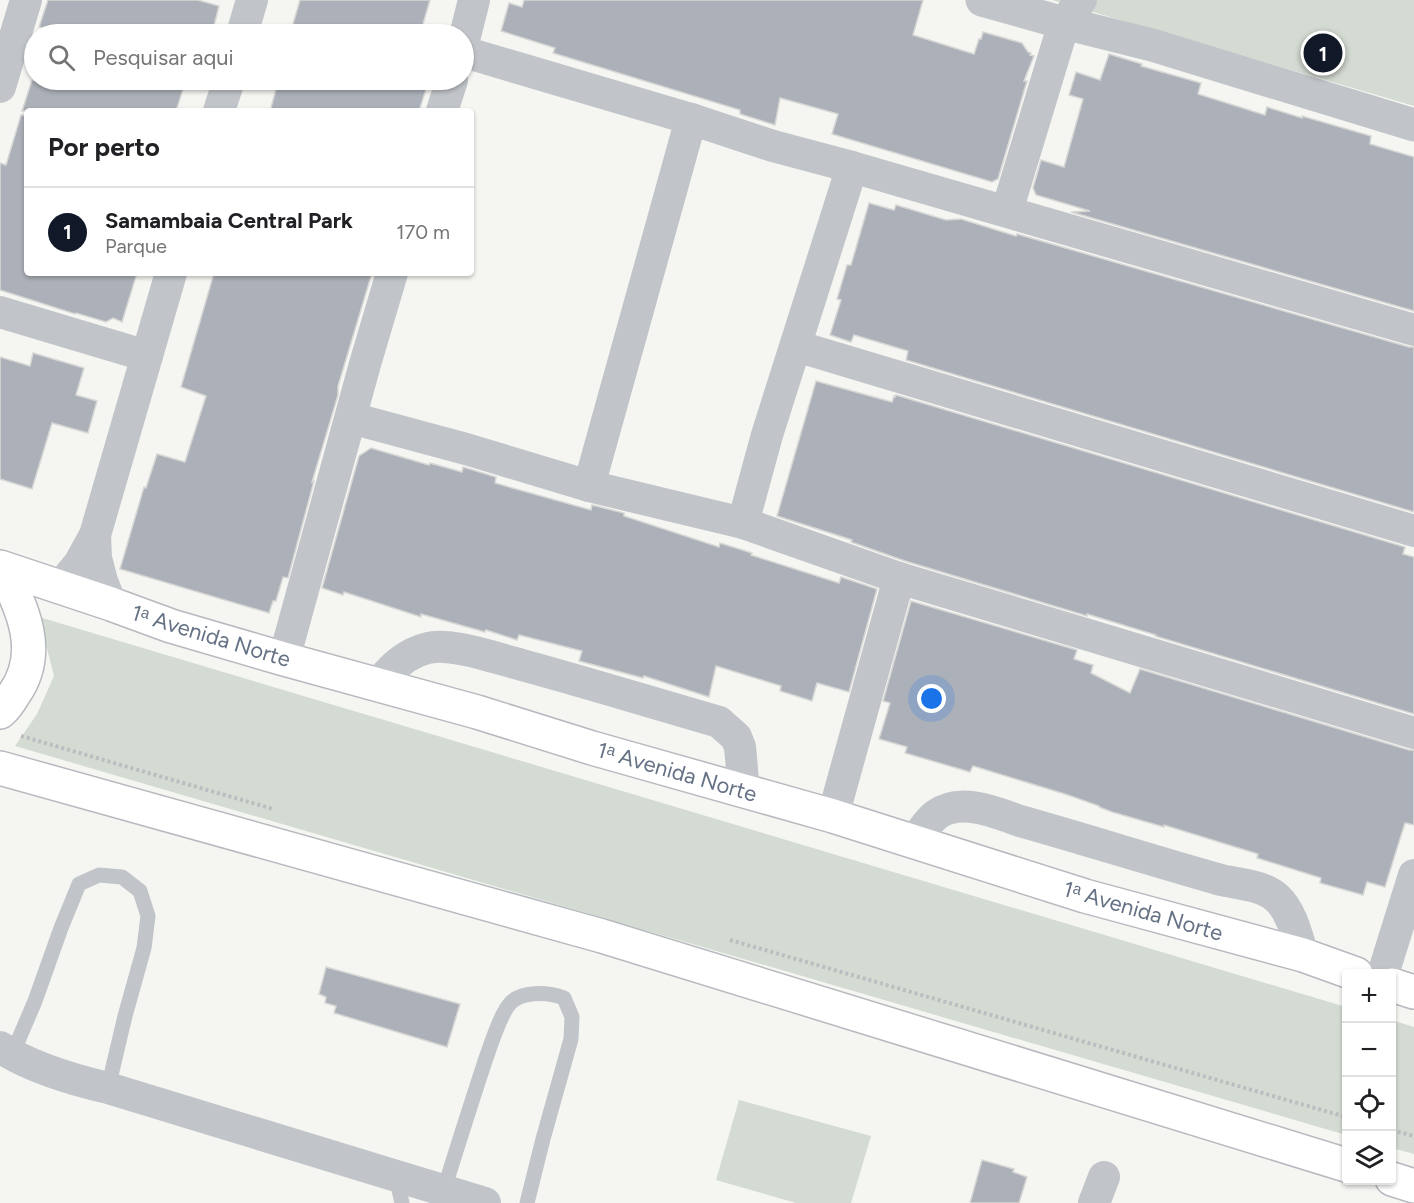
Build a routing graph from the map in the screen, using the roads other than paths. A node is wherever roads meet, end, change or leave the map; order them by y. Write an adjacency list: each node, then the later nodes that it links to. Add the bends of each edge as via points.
1 (26, 0): 9 (street)
2 (252, 0): 6 (street)
3 (474, 0): 7 (street)
4 (982, 0): 5 (street)
5 (1072, 12): 15 (street, via 1163,48); 17 (street)
6 (245, 24)
7 (468, 24)
8 (474, 55): 14 (street)
9 (0, 87)
10 (226, 90): 12 (street)
11 (449, 90): 13 (street)
12 (220, 108)
13 (443, 108)
14 (691, 119): 16 (street); 25 (street)
15 (1414, 125)
16 (852, 167): 17 (street); 22 (street)
17 (1008, 211): 21 (street)
18 (170, 276): 23 (street)
19 (391, 276): 24 (street)
20 (0, 312): 23 (street)
21 (1414, 330)
22 (796, 346): 26 (street); 27 (street)
23 (147, 356): 28 (street)
24 (351, 418): 25 (street); 33 (street)
25 (589, 486): 26 (street)
26 (743, 524): 30 (street)
27 (1414, 531)
28 (95, 535): 31 (street); 32 (street, via 96,558)
29 (1, 568): 31 (main road, 1ᵃ Avenida Norte); 35 (main road, via 24,615 29,653 26,673)
30 (899, 578): 36 (street); 39 (street)
31 (60, 587): 32 (main road, 1ᵃ Avenida Norte)
32 (111, 604): 33 (main road, 1ᵃ Avenida Norte)
33 (284, 659): 34 (main road, 1ᵃ Avenida Norte)
34 (378, 684): 38 (main road, 1ᵃ Avenida Norte); 38 (street, via 395,665 414,652 431,647 473,652 719,722 736,737 740,747)
35 (0, 712)
36 (1414, 733)
37 (0, 768): 49 (main road, via 602,936)
38 (744, 791): 39 (main road, 1ᵃ Avenida Norte)
39 (833, 816): 40 (main road, 1ᵃ Avenida Norte)
40 (915, 841): 42 (main road, 1ᵃ Avenida Norte, via 1085,896); 42 (street, via 938,813 950,808 993,811 1264,890 1284,905)
41 (1414, 875): 44 (street)
42 (1303, 955): 43 (main road, 1ᵃ Avenida Norte)
43 (1342, 969)
44 (1385, 969)
45 (1396, 986): 46 (main road)
46 (1414, 992)
47 (6, 1051): 48 (street, via 76,1080); 48 (lane, via 35,1001 79,884 99,875 122,877 140,891 148,916 144,948)
48 (108, 1088): 52 (street)
49 (1342, 1163)
50 (1396, 1180): 51 (main road)
51 (1414, 1186)
52 (399, 1189): 53 (street)
53 (444, 1190): 54 (street); 55 (lane, via 463,1126 509,1004 523,996 554,994 564,998 572,1017 572,1039)
54 (485, 1203)
55 (527, 1203)

